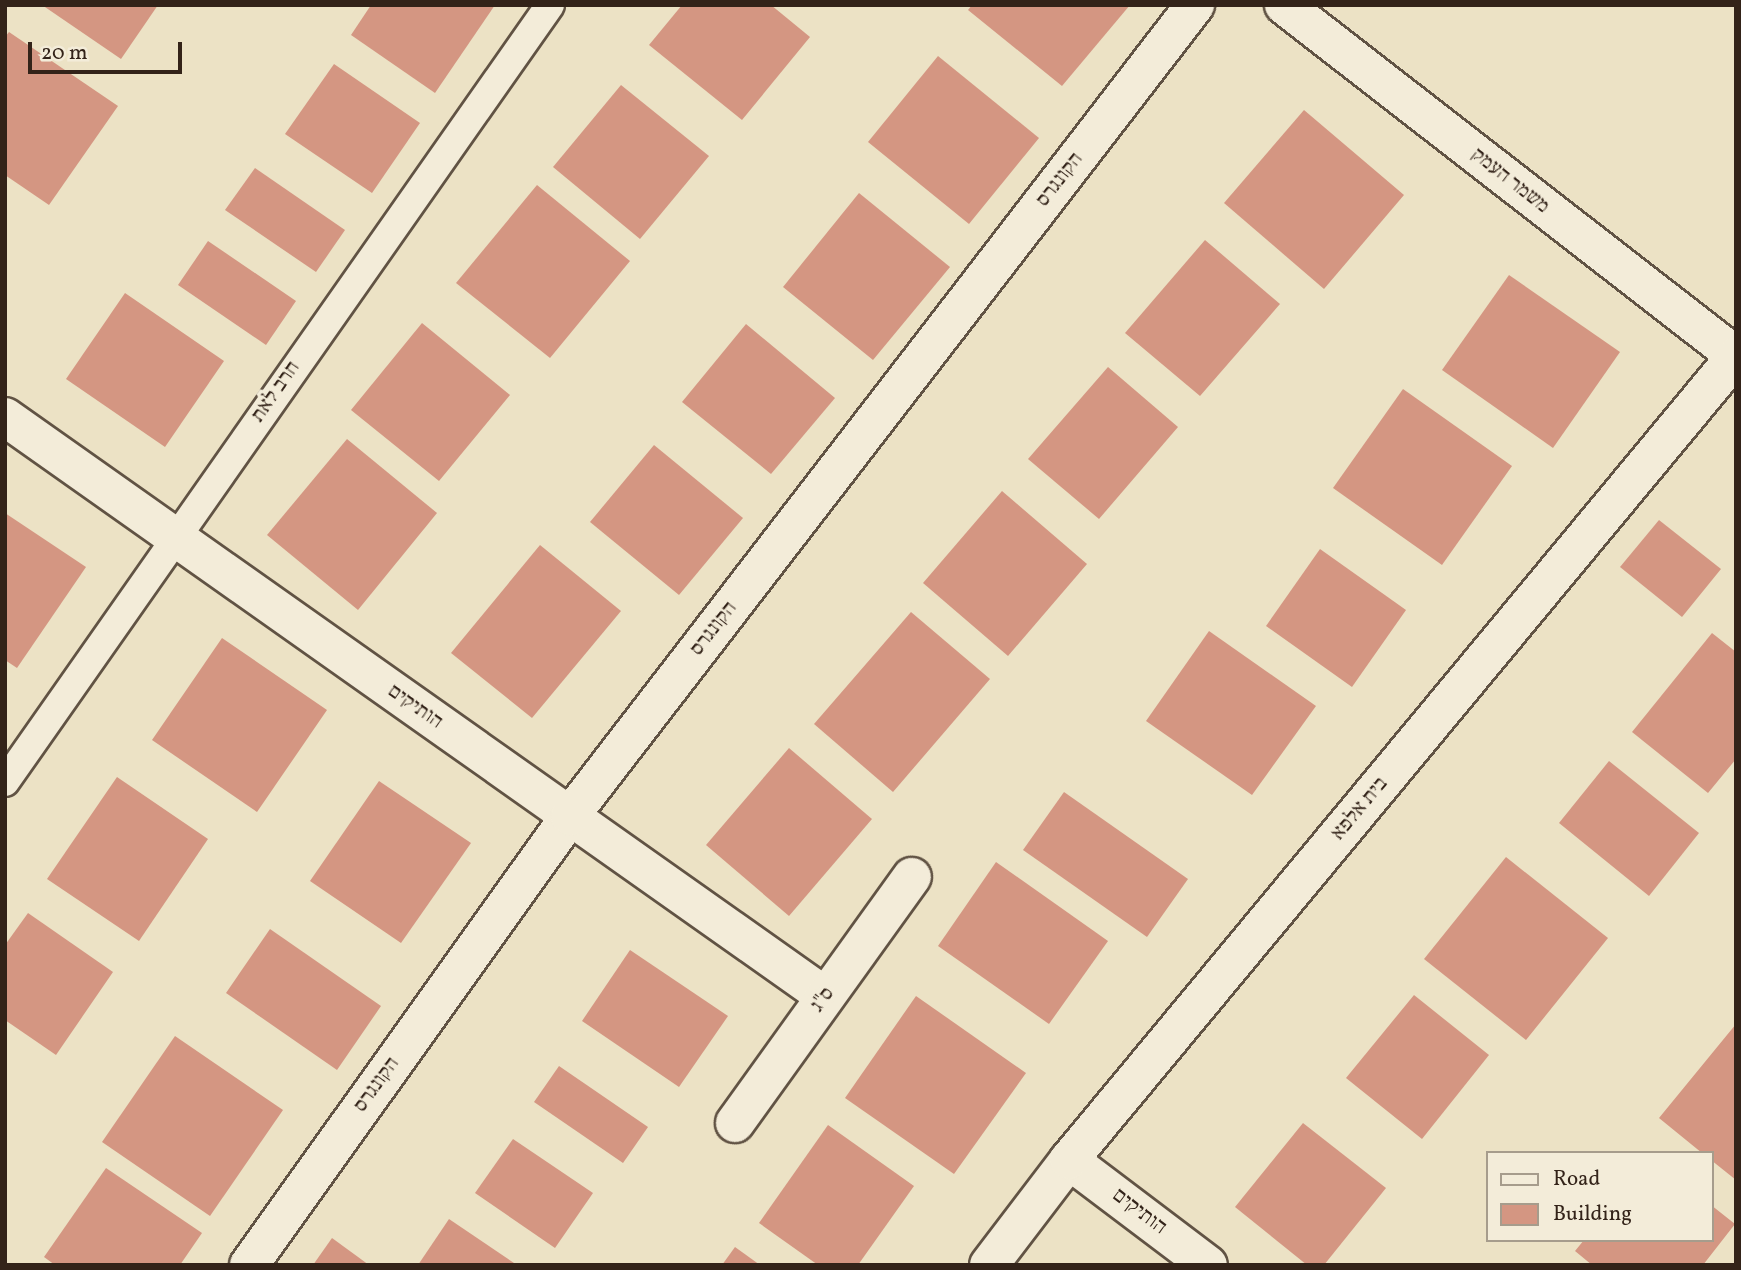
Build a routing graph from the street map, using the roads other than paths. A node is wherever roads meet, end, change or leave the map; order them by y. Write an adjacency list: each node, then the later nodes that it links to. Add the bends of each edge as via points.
1 (550, 5): 6 (lane, חרב לאת)
2 (1195, 5): 8 (street, הקונגרס)
3 (1284, 5): 4 (street, משמר העמק)
4 (1736, 356): 12 (street, בית אלפא)
5 (5, 417): 6 (street, הותיקים)
6 (174, 537): 7 (lane, חרב לאת); 8 (street, הותיקים)
7 (5, 782)
8 (570, 816): 10 (street, הותיקים); 13 (street, הקונגרס)
9 (912, 877): 10 (street, ס"ג)
10 (825, 996): 11 (street, ס"ג)
11 (735, 1122)
12 (1069, 1160): 14 (street, בית אלפא); 15 (street, הותיקים)
13 (249, 1265)
14 (989, 1265)
15 (1208, 1265)

